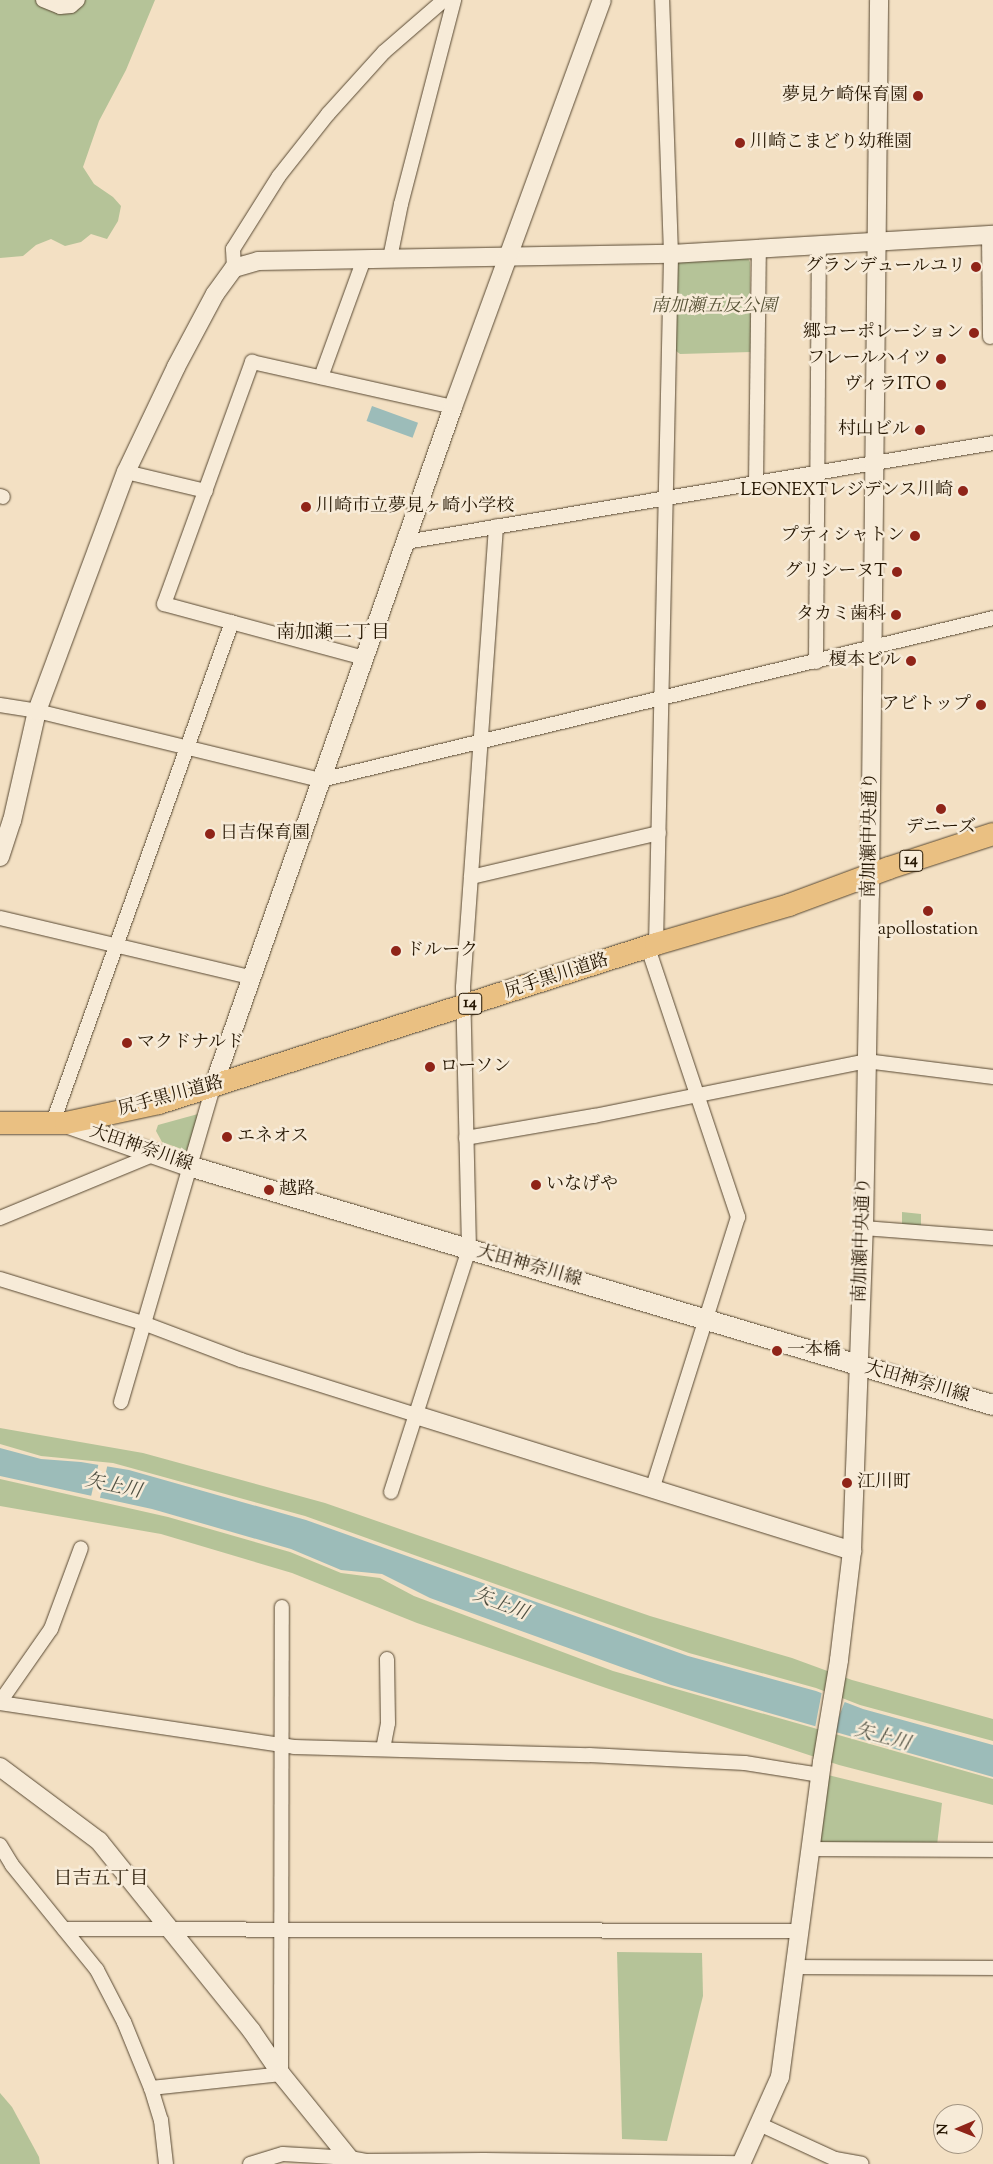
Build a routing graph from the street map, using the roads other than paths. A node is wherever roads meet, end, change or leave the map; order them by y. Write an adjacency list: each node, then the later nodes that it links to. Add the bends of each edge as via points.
1 (43, 0): 2 (street, via 60,7 71,6)
2 (78, 0)
3 (444, 0): 16 (street, via 384,52 328,114 279,176 233,249)
4 (454, 0): 14 (street)
5 (602, 0): 13 (street)
6 (662, 0): 12 (street)
7 (879, 0): 9 (street, 南加瀬中央通り)
8 (991, 235): 9 (street); 17 (street)
9 (877, 242): 10 (street); 21 (street, 南加瀬中央通り)
10 (819, 245): 11 (street); 23 (street)
11 (759, 250): 12 (street); 24 (street)
12 (671, 254): 13 (street); 26 (street)
13 (508, 256): 14 (street); 19 (street)
14 (390, 258): 15 (street)
15 (364, 259): 16 (street, via 258,261); 18 (street)
16 (234, 268): 22 (street, via 215,294 176,367)
17 (990, 337)
18 (321, 377): 19 (street); 25 (street, via 252,362)
19 (453, 407): 28 (street)
20 (993, 443): 21 (street)
21 (876, 464): 23 (street, via 823,470); 31 (street, 南加瀬中央通り)
22 (126, 472): 25 (street); 36 (street)
23 (817, 474): 24 (street, via 771,479); 33 (street)
24 (756, 484): 26 (street, via 678,494)
25 (206, 491): 30 (street, via 164,604)
26 (666, 499): 27 (street); 34 (street)
27 (496, 526): 28 (street); 37 (street)
28 (406, 542): 32 (street)
29 (993, 618): 31 (street)
30 (232, 622): 32 (street); 38 (street)
31 (873, 648): 33 (street); 43 (street, 南加瀬中央通り)
32 (364, 658): 39 (street)
33 (816, 662): 34 (street)
34 (661, 699): 37 (street); 40 (street)
35 (0, 705): 36 (street)
36 (37, 711): 38 (street); 42 (street, via 12,821)
37 (480, 742): 39 (street); 44 (street)
38 (187, 748): 39 (street); 46 (street)
39 (321, 780): 48 (street)
40 (659, 833): 44 (street); 47 (street)
41 (993, 834): 43 (main road, 尻手黒川道路 / 14)
42 (0, 857)
43 (870, 875): 47 (main road, 尻手黒川道路 / 14, via 789,905); 50 (street, 南加瀬中央通り)
44 (471, 877): 49 (street, via 462,987)
45 (0, 918): 46 (street)
46 (117, 945): 48 (street); 54 (street)
47 (652, 946): 49 (main road, 尻手黒川道路 / 14); 53 (street)
48 (250, 977): 52 (street)
49 (464, 1006): 52 (main road, 尻手黒川道路 / 14); 56 (street)
50 (866, 1061): 51 (street); 53 (street); 60 (street, 南加瀬中央通り)
51 (993, 1077)
52 (213, 1087): 54 (main road, 尻手黒川道路 / 14, via 159,1103); 58 (street)
53 (698, 1096): 56 (street); 64 (street, via 738,1217)
54 (60, 1122): 55 (main road, 尻手黒川道路 / 14); 57 (main road, 大田神奈川線)
55 (0, 1123)
56 (466, 1138): 62 (street)
57 (154, 1155): 58 (main road, 大田神奈川線); 59 (street)
58 (189, 1166): 62 (main road, 大田神奈川線); 65 (street)
59 (0, 1218)
60 (864, 1228): 61 (street); 66 (street, 南加瀬中央通り)
61 (993, 1238)
62 (469, 1249): 64 (main road, 大田神奈川線); 69 (street)
63 (0, 1279): 65 (street)
64 (705, 1319): 66 (main road, 大田神奈川線); 70 (street)
65 (143, 1324): 67 (street); 69 (street, via 241,1360)
66 (859, 1366): 68 (main road, 大田神奈川線); 73 (street, 南加瀬中央通り)
67 (121, 1402)
68 (993, 1405)
69 (416, 1414): 70 (street); 71 (street)
70 (652, 1489): 73 (street)
71 (391, 1492)
72 (81, 1548): 76 (street, via 51,1629)
73 (852, 1551): 80 (street, 南加瀬中央通り, via 838,1669)
74 (282, 1607): 77 (street)
75 (387, 1659): 78 (street, via 388,1723)
76 (0, 1703): 77 (street)
77 (282, 1746): 78 (street); 84 (street)
78 (383, 1749): 80 (street, via 589,1755)
79 (0, 1767): 86 (street, via 99,1841)
80 (821, 1769): 82 (street, 南加瀬中央通り)
81 (0, 1846): 85 (street, via 12,1866)
82 (812, 1849): 83 (street); 87 (street, 南加瀬中央通り)
83 (993, 1850)
84 (281, 1928): 86 (street); 87 (street); 90 (street)
85 (64, 1929): 86 (street); 91 (street, via 97,1970 124,2022)
86 (169, 1929): 90 (street, via 251,2030)
87 (800, 1931): 88 (street, 南加瀬中央通り)
88 (796, 1967): 89 (street); 92 (street, 南加瀬中央通り, via 780,2077)
89 (993, 1968)
90 (281, 2074): 91 (street); 93 (street)
91 (151, 2088): 94 (street, via 161,2120)
92 (759, 2124): 96 (street, 南加瀬中央通り); 97 (street, via 835,2159)
93 (352, 2161): 95 (street, via 284,2154); 96 (street)
94 (166, 2164)
95 (250, 2164)
96 (742, 2164)
97 (862, 2164)

